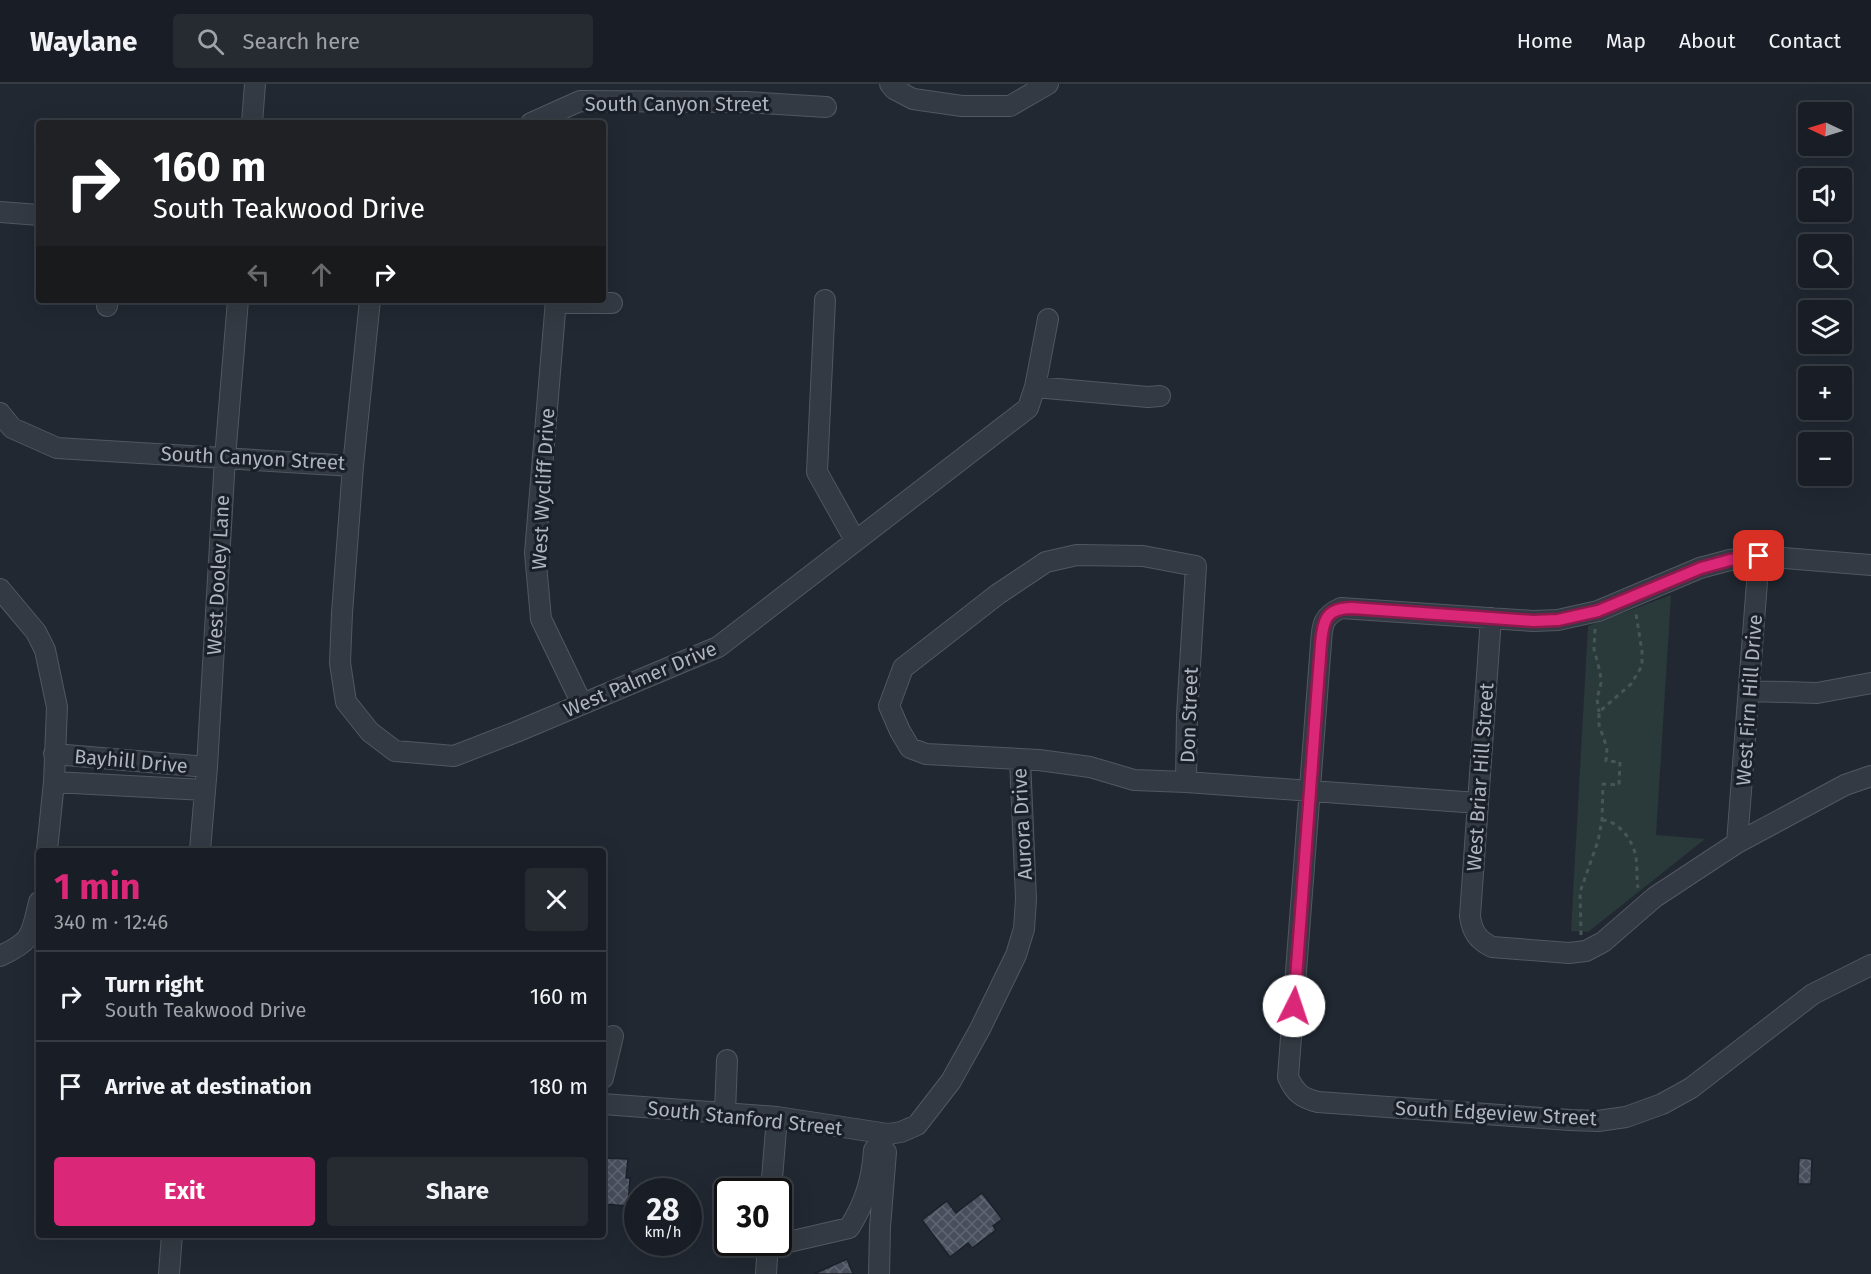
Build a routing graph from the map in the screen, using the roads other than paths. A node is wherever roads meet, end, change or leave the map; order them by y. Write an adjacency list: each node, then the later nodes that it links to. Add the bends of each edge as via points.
1 (255, 84): 5 (street)
2 (890, 84): 3 (street, via 912,99 962,106 1010,106)
3 (1048, 84)
4 (826, 107): 6 (street, South Canyon Street, via 746,102 580,101)
5 (252, 120)
6 (539, 120)
7 (0, 212): 8 (street)
8 (36, 215)
9 (825, 300): 21 (street, via 817,472)
10 (238, 303): 19 (street, West Dooley Lane)
11 (370, 303): 20 (street, South Canyon Street)
12 (556, 303): 29 (street, West Wycliff Drive, via 536,553 541,619)
13 (606, 303): 14 (street)
14 (612, 303)
15 (1048, 319): 16 (street, West Palmer Drive)
16 (1035, 387): 17 (street); 21 (street, West Palmer Drive, via 1028,408)
17 (1160, 396)
18 (0, 413): 19 (street, South Canyon Street, via 12,428 57,448)
19 (225, 458): 20 (street, South Canyon Street); 32 (street, West Dooley Lane)
20 (353, 466): 29 (street, West Palmer Drive, via 340,663 346,702 369,732 395,751 454,756)
21 (855, 540): 29 (street, West Palmer Drive, via 718,647)
22 (1759, 556): 23 (street); 26 (street, via 1701,568 1591,613 1558,620); 28 (street, West Firn Hill Drive)
23 (1871, 565)
24 (0, 589): 30 (street, via 36,632 45,650 57,707)
25 (980, 607): 31 (street, Aurora Drive, via 903,668 889,706 910,748 926,754); 35 (street, Don Street, via 1046,562 1077,555 1143,556 1196,566)
26 (1491, 618): 37 (street, via 1352,608 1330,612 1322,625); 38 (street, West Briar Hill Street)
27 (1871, 683): 28 (street, via 1817,693)
28 (1750, 691): 39 (street, West Firn Hill Drive)
29 (582, 704)
30 (54, 754): 32 (street, Bayhill Drive); 34 (street)
31 (1020, 759): 35 (street, Don Street, via 1090,767 1134,780); 51 (street, Aurora Drive, via 1026,899 1024,929 1016,955 948,1084 917,1125)
32 (207, 767): 36 (street, West Dooley Lane)
33 (1871, 776): 39 (street, via 1845,785)
34 (54, 782): 36 (street, Bayhill Drive); 40 (street)
35 (1186, 782): 37 (street)
36 (205, 790): 41 (street, West Dooley Lane)
37 (1311, 792): 38 (street); 44 (street, South Edgeview Street, via 1288,1077 1294,1090 1305,1099 1570,1120 1626,1117 1691,1088 1813,994)
38 (1478, 803): 39 (street, West Briar Hill Street, via 1470,916 1475,935 1492,946 1586,951 1603,942 1655,897)
39 (1737, 843)
40 (47, 848)
41 (201, 848)
42 (36, 916): 43 (street, via 32,934 18,948)
43 (0, 956)
44 (1871, 965)
45 (613, 1036): 47 (street)
46 (727, 1060): 49 (street)
47 (606, 1065)
48 (606, 1104): 49 (street, South Stanford Street)
49 (725, 1113): 50 (street, South Stanford Street)
50 (777, 1117): 51 (street, South Stanford Street); 52 (street)
51 (888, 1134): 54 (street, via 873,1150 864,1203 849,1228); 58 (street)
52 (772, 1178)
53 (172, 1238): 56 (street)
54 (792, 1239)
55 (767, 1256): 57 (street)
56 (169, 1274)
57 (766, 1274)
58 (879, 1274)

